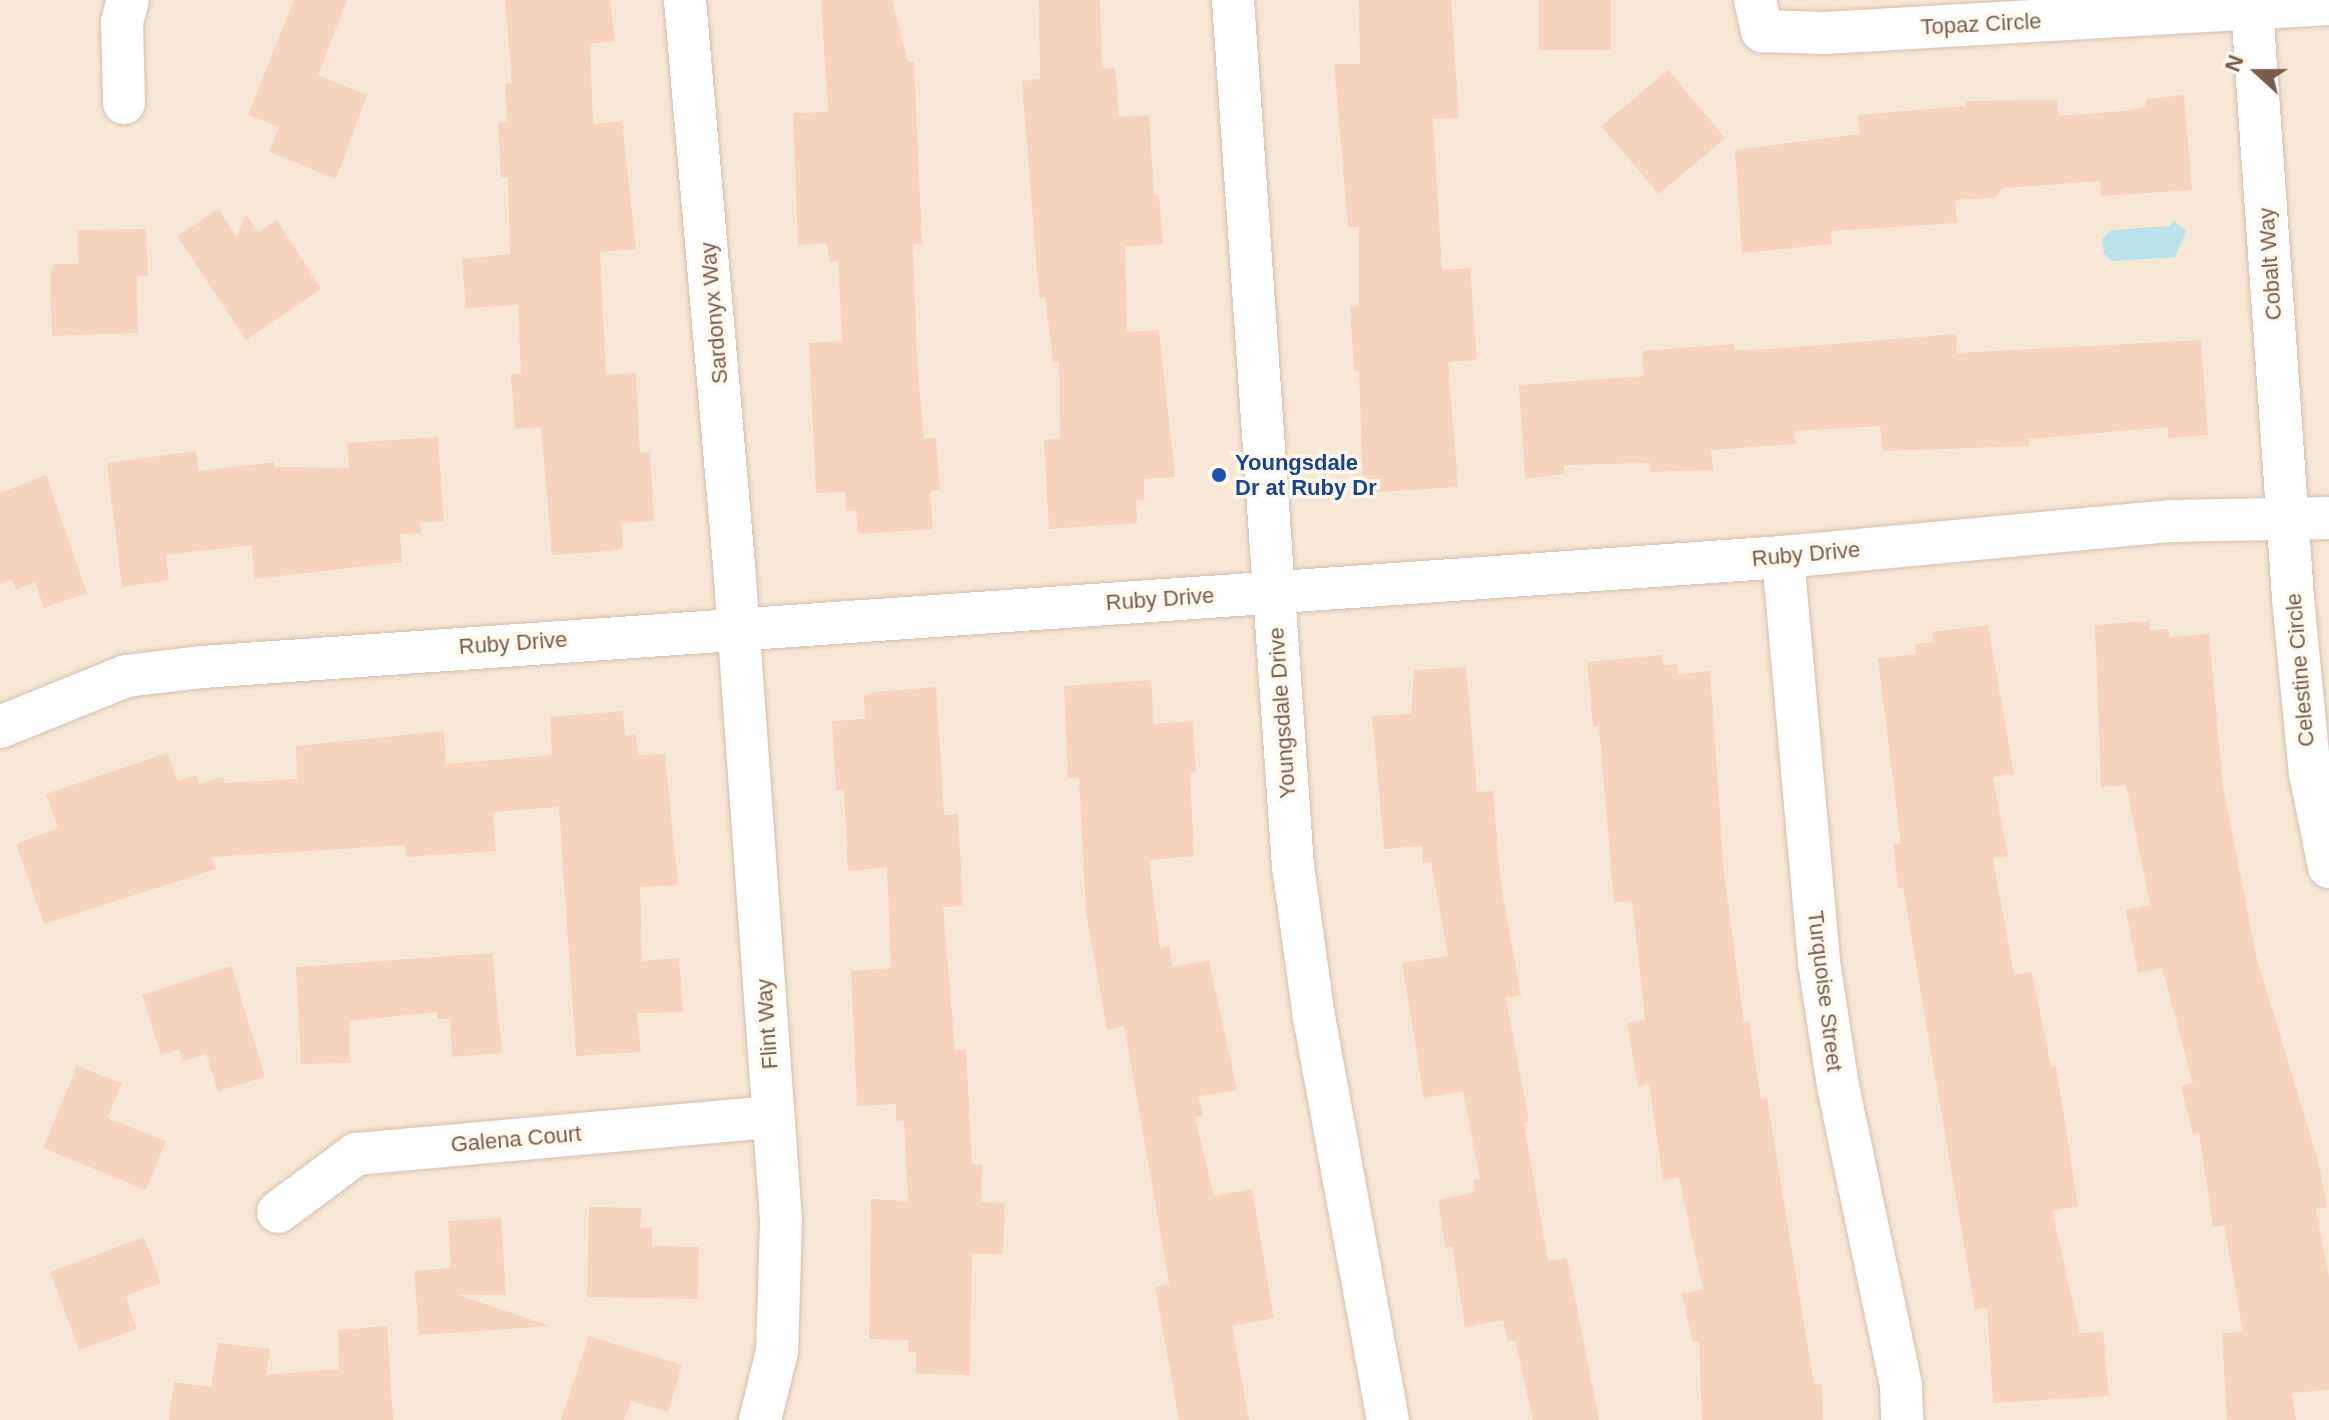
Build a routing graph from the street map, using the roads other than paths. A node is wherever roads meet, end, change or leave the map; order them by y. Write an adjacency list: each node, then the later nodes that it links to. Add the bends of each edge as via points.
1 (128, 0): 7 (street, via 122,22)
2 (685, 0): 12 (street, Sardonyx Way)
3 (1233, 0): 11 (street, Youngsdale Drive)
4 (1755, 0): 6 (street, Topaz Circle, via 1762,31 1825,33)
5 (2329, 4): 6 (street, Topaz Circle)
6 (2252, 8): 9 (street, Cobalt Way)
7 (124, 103)
8 (2329, 518): 9 (street, Ruby Drive)
9 (2288, 520): 10 (street, Ruby Drive, via 2174,521); 14 (street, Celestine Circle, via 2310,773)
10 (1783, 557): 11 (street, Ruby Drive); 19 (street, Turquoise Street, via 1819,962 1838,1086 1901,1386)
11 (1274, 592): 12 (street, Ruby Drive); 18 (street, Youngsdale Drive, via 1302,942)
12 (739, 626): 13 (street, Ruby Drive, via 126,676); 15 (street, Flint Way)
13 (0, 727)
14 (2329, 867)
15 (773, 1117): 16 (street, Galena Court, via 356,1154); 17 (street, Flint Way, via 781,1220 777,1351)
16 (278, 1212)
17 (760, 1420)
18 (1388, 1420)
19 (1902, 1420)

